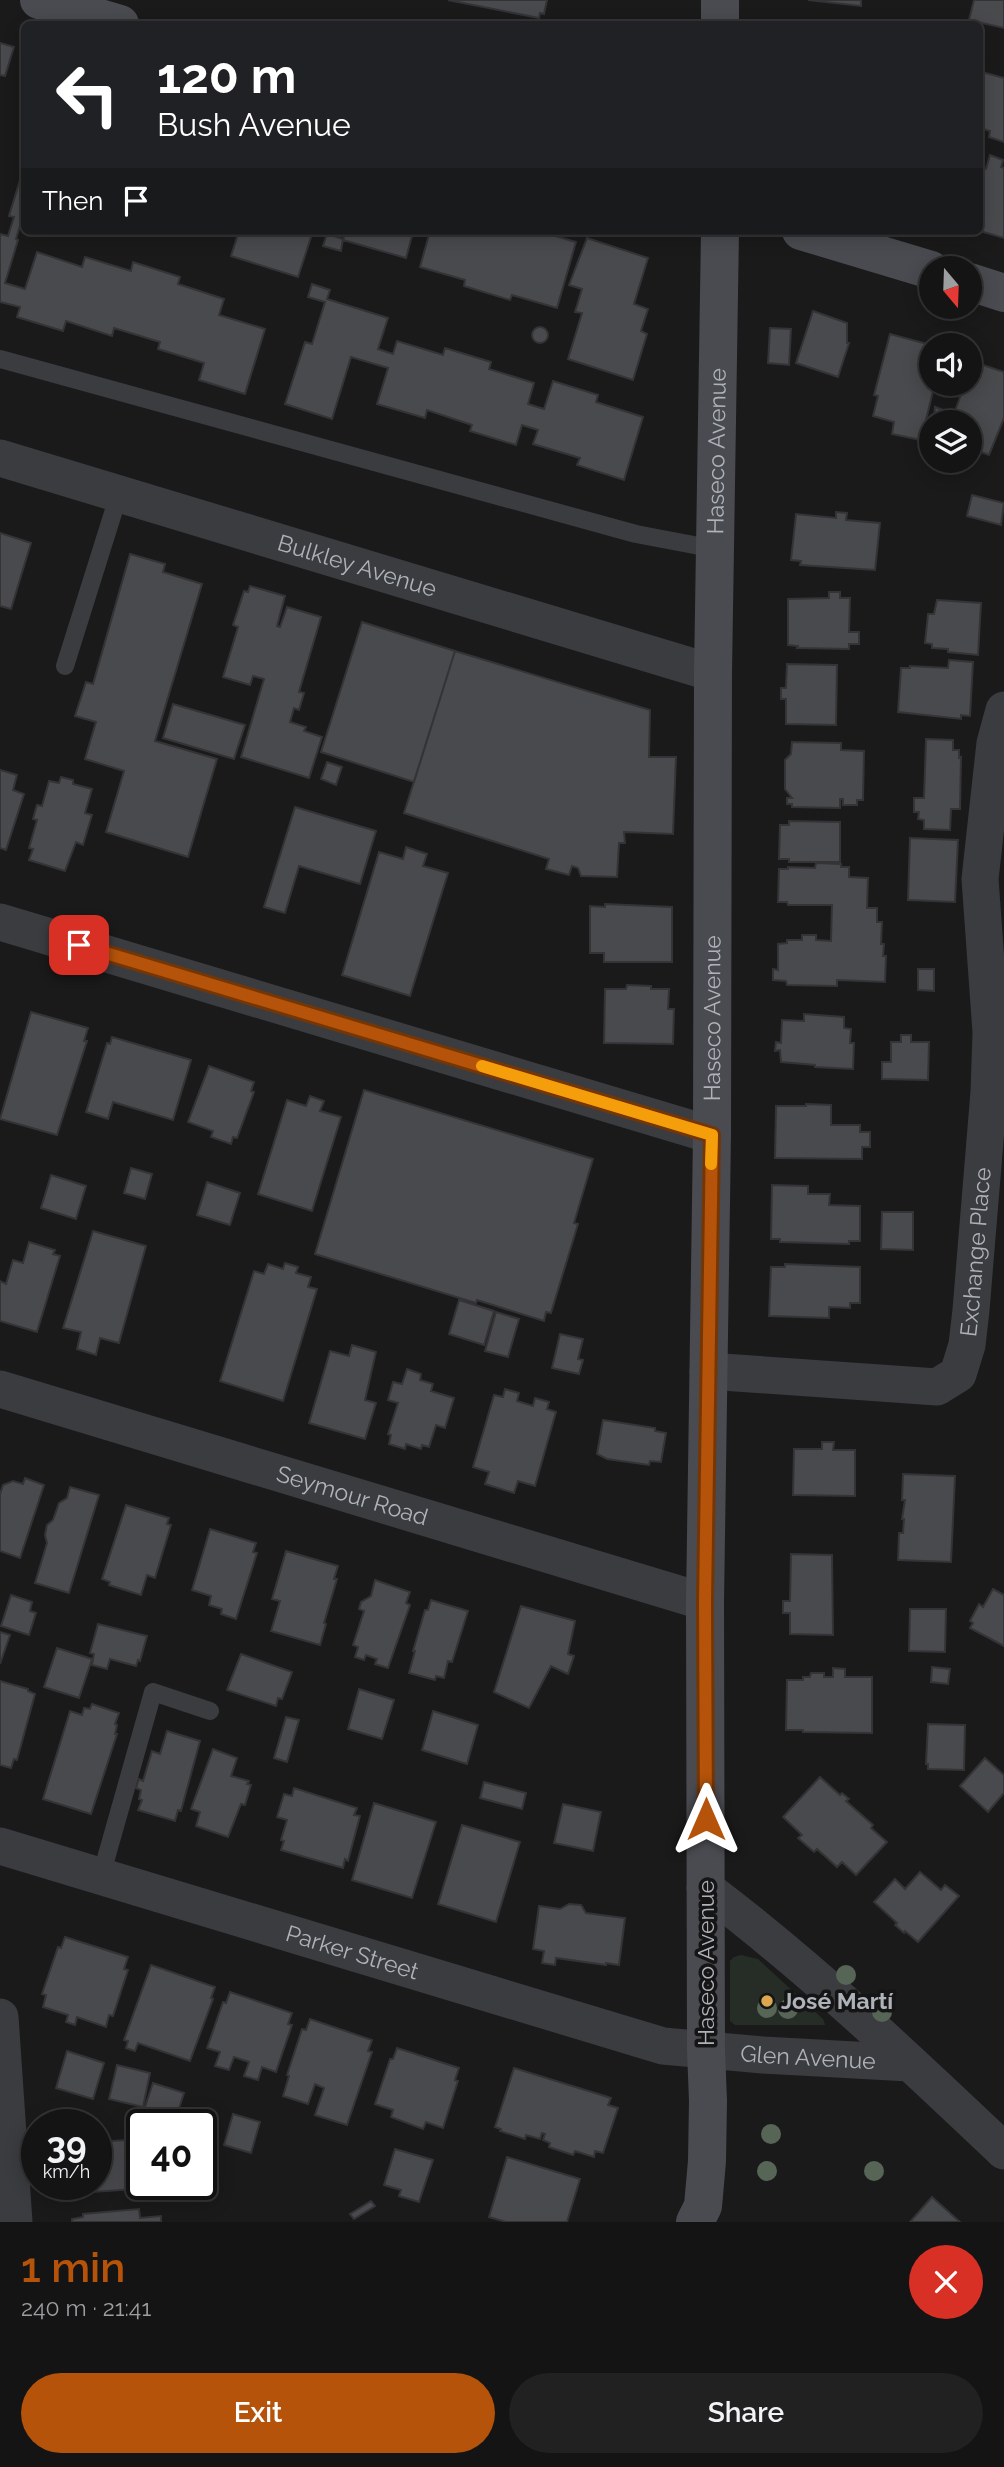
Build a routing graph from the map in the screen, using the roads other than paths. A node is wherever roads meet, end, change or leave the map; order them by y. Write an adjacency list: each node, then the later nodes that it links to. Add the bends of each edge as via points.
1 (42, 0): 3 (street)
2 (720, 0): 4 (street)
3 (110, 21)
4 (720, 21)
5 (720, 235): 13 (street, Haseco Avenue)
6 (814, 235): 7 (street)
7 (919, 266)
8 (982, 286): 9 (street)
9 (1004, 293)
10 (0, 359): 13 (lane, via 636,534)
11 (0, 458): 12 (street, Bulkley Avenue)
12 (119, 494): 14 (lane); 15 (street, Bulkley Avenue)
13 (715, 549): 15 (street, Haseco Avenue)
14 (65, 666)
15 (713, 673): 18 (street, Haseco Avenue)
16 (1004, 710): 19 (street, Exchange Place, via 995,743 980,880 991,1032 989,1092 971,1310 958,1374 937,1387)
17 (0, 922): 18 (street)
18 (712, 1135): 19 (street, Haseco Avenue)
19 (708, 1371): 21 (street, Haseco Avenue)
20 (0, 1389): 21 (street, Seymour Road)
21 (705, 1602): 25 (street, Haseco Avenue)
22 (210, 1711): 24 (lane, via 153,1692)
23 (0, 1846): 24 (street, Parker Street)
24 (101, 1876): 27 (street, Parker Street, via 663,2046)
25 (705, 1888): 27 (street, Haseco Avenue); 28 (street, Glen Avenue, via 754,1925)
26 (0, 2017): 30 (street)
27 (706, 2050): 28 (street, Glen Avenue); 31 (street, Haseco Avenue, via 706,2161 703,2206)
28 (910, 2063): 29 (street, Glen Avenue)
29 (1004, 2151)
30 (14, 2222)
31 (695, 2222)

